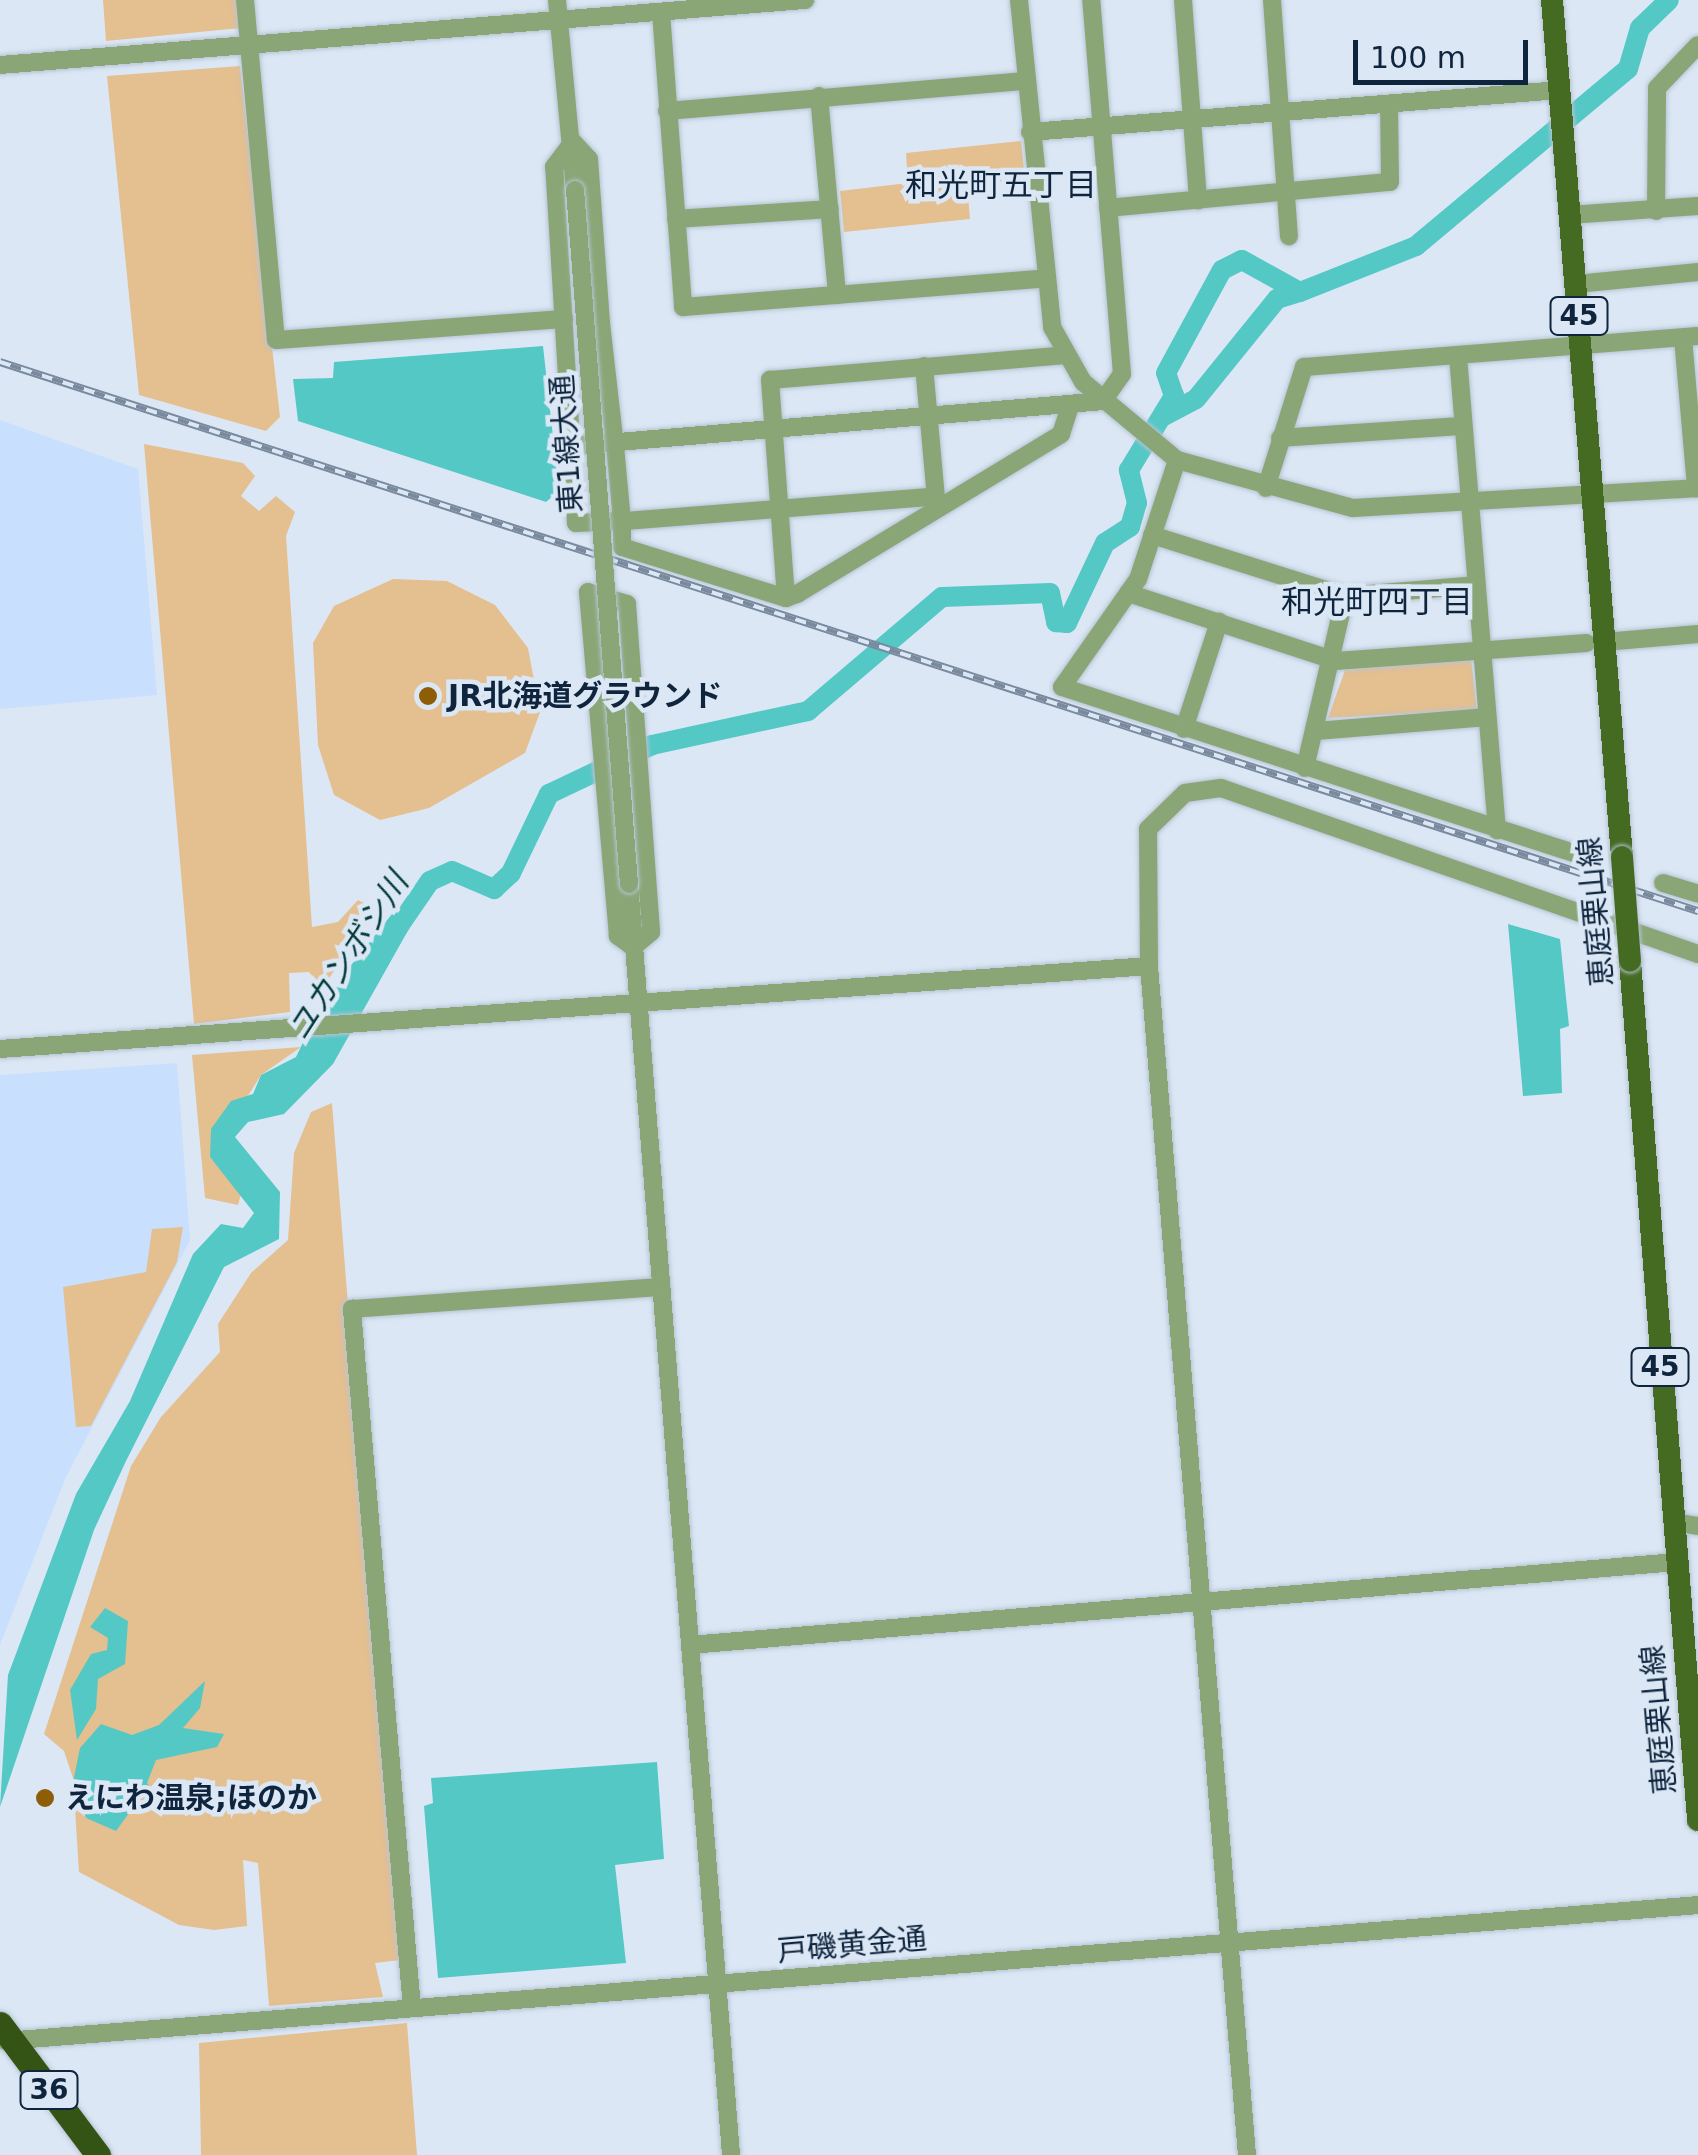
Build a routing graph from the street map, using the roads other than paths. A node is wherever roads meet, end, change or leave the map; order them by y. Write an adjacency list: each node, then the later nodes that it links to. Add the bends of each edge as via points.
1 (245, 0): 11 (street)
2 (558, 0): 10 (street, 東1線大通)
3 (805, 0): 9 (street)
4 (1019, 0): 14 (street)
5 (1092, 0): 21 (street)
6 (1182, 0): 20 (street)
7 (1272, 0): 18 (street)
8 (1552, 0): 15 (main road, 恵庭栗山線 / 45)
9 (660, 12): 10 (street); 19 (street)
10 (559, 20): 11 (street); 23 (street, 東1線大通)
11 (248, 44): 13 (street); 37 (street, via 276,340)
12 (1698, 45): 29 (street, via 1657,88)
13 (0, 65)
14 (1026, 81): 16 (street); 22 (street)
15 (1560, 94): 17 (street); 30 (main road, 恵庭栗山線 / 45)
16 (820, 96): 19 (street); 28 (street)
17 (1389, 104): 18 (street); 24 (street, via 1390,182)
18 (1282, 110): 20 (street); 24 (street)
19 (667, 111): 31 (street)
20 (1191, 119): 21 (street); 25 (street)
21 (1101, 125): 22 (street); 27 (street)
22 (1030, 132): 34 (street)
23 (573, 142): 37 (street, via 554,167); 51 (street, via 589,160); 79 (street, 東1線大通, bridge)
24 (1288, 192): 25 (street); 32 (street)
25 (1198, 200): 27 (street)
26 (1698, 206): 29 (street)
27 (1108, 208): 43 (street, via 1122,374)
28 (830, 209): 31 (street); 36 (street)
29 (1656, 210): 30 (street)
30 (1569, 215): 35 (main road, 恵庭栗山線 / 45)
31 (676, 219): 36 (street, via 682,307)
32 (1289, 236)
33 (1698, 272): 35 (street)
34 (1042, 279): 36 (street); 40 (street)
35 (1576, 284): 39 (main road, 恵庭栗山線 / 45)
36 (837, 295)
37 (564, 319): 50 (street)
38 (1691, 337): 39 (street); 45 (street)
39 (1582, 346): 41 (street); 55 (main road, 恵庭栗山線 / 45)
40 (1066, 356): 42 (street); 43 (street)
41 (1458, 356): 47 (street); 49 (street, via 1304,367)
42 (924, 366): 46 (street); 48 (street, via 770,380)
43 (1103, 401): 44 (street); 52 (street)
44 (1068, 410): 46 (street); 56 (street, via 1061,434)
45 (1694, 413): 54 (street)
46 (929, 421): 48 (street); 56 (street)
47 (1460, 426): 49 (street); 57 (street)
48 (773, 433): 51 (street); 58 (street)
49 (1280, 438): 53 (street)
50 (572, 446): 51 (street); 59 (street, via 576,523)
51 (615, 446): 59 (street)
52 (1177, 460): 53 (street); 60 (street)
53 (1266, 488): 57 (street, via 1353,508)
54 (1697, 488): 55 (street)
55 (1591, 496): 57 (street); 85 (main road, 恵庭栗山線 / 45, bridge)
56 (938, 502): 58 (street); 64 (street)
57 (1470, 505): 61 (street)
58 (778, 508): 59 (street); 64 (street)
59 (622, 521): 64 (street, via 622,547)
60 (1152, 536): 62 (street); 63 (street)
61 (1476, 585): 63 (street); 69 (street)
62 (1128, 593): 65 (street); 72 (street, via 1062,687)
63 (1345, 596): 70 (street)
64 (786, 598)
65 (1218, 622): 70 (street); 72 (street)
66 (1698, 634): 67 (street)
67 (1616, 640)
68 (1586, 643): 69 (street)
69 (1480, 650): 70 (street); 71 (street)
70 (1336, 661): 73 (street)
71 (1487, 717): 73 (street); 75 (street)
72 (1184, 729): 74 (street)
73 (1316, 731): 74 (street)
74 (1305, 768): 75 (street)
75 (1497, 830): 76 (street)
76 (1586, 857)
77 (1662, 882): 78 (street)
78 (1698, 894)
79 (633, 947): 79 (street, via 651,932 627,604 588,592 618,936); 82 (street)
80 (1698, 954): 81 (street, via 1220,788 1185,793 1148,829)
81 (1149, 966): 82 (street); 88 (street)
82 (639, 1004): 83 (street); 84 (street)
83 (0, 1049)
84 (660, 1288): 89 (street); 94 (street, via 352,1309)
85 (1673, 1522): 86 (street); 87 (main road, 恵庭栗山線 / 45)
86 (1698, 1526)
87 (1676, 1562): 88 (street); 90 (main road, 恵庭栗山線 / 45)
88 (1202, 1606): 89 (street); 92 (street)
89 (690, 1644): 93 (street)
90 (1698, 1820)
91 (1698, 1905): 92 (street, 戸磯黄金通)
92 (1229, 1944): 93 (street, 戸磯黄金通); 99 (street)
93 (717, 1984): 94 (street, 戸磯黄金通); 98 (street)
94 (412, 2008): 95 (street, 戸磯黄金通)
95 (3, 2040): 96 (highway, 36); 97 (highway, 36)
96 (77, 2155)
97 (98, 2155)
98 (731, 2155)
99 (1247, 2155)

